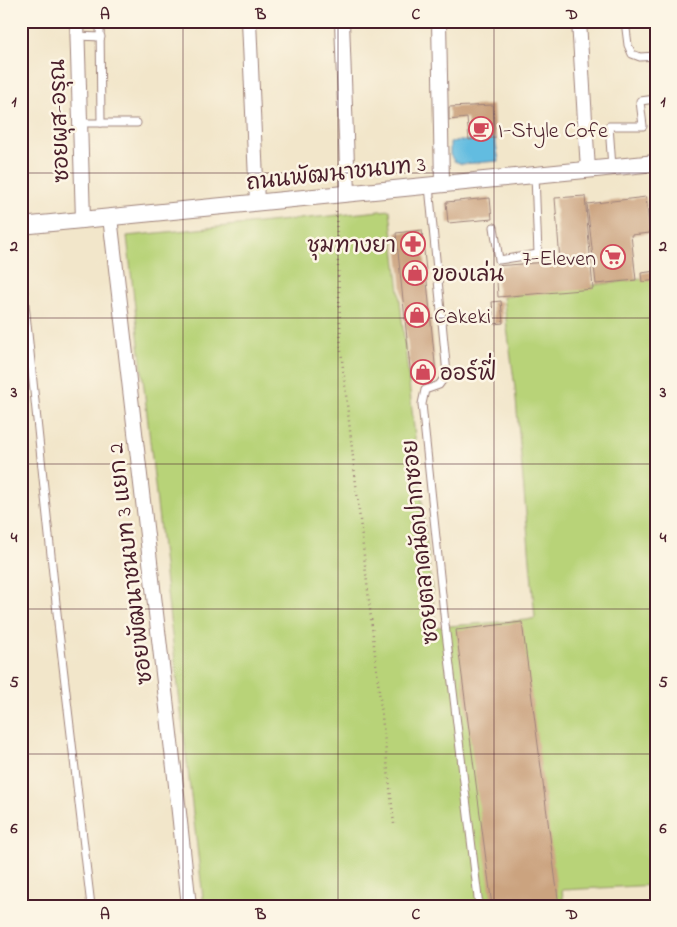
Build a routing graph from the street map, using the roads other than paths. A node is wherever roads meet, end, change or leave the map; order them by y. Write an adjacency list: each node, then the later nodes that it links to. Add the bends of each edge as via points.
1 (77, 21): 8 (street, ซอยผุส-อรุณ)
2 (100, 21): 9 (lane)
3 (249, 21): 21 (street)
4 (342, 21): 20 (street)
5 (439, 21): 19 (street)
6 (579, 21): 17 (street)
7 (625, 21): 10 (lane, via 632,54)
8 (77, 36): 9 (lane); 12 (street, ซอยผุส-อรุณ)
9 (101, 37): 13 (lane)
10 (656, 56)
11 (656, 100): 16 (lane, via 640,101 643,126 610,126)
12 (80, 123): 13 (lane); 23 (street, ซอยผุส-อรุณ)
13 (101, 123): 14 (lane)
14 (137, 123)
15 (656, 163): 16 (street, ถนนพัฒนาชนบท 3)
16 (612, 167): 17 (street, ถนนพัฒนาชนบท 3)
17 (588, 170): 18 (street, ถนนพัฒนาชนบท 3)
18 (535, 175): 19 (street, ถนนพัฒนาชนบท 3); 25 (lane, via 538,254 499,260)
19 (436, 185): 20 (street, ถนนพัฒนาชนบท 3); 29 (lane, ซอยตลาดนัดปากซอย, via 447,374 439,385 425,390 422,404)
20 (342, 194): 21 (street, ถนนพัฒนาชนบท 3)
21 (257, 203): 22 (street, ถนนพัฒนาชนบท 3)
22 (110, 217): 23 (street, ถนนพัฒนาชนบท 3); 28 (street, ซอยพัฒนาชนบท 3 แยก 2)
23 (83, 220): 24 (street, ถนนพัฒนาชนบท 3)
24 (21, 226)
25 (494, 227)
26 (21, 266): 27 (lane, via 59,632)
27 (92, 906)
28 (189, 906)
29 (479, 906)

